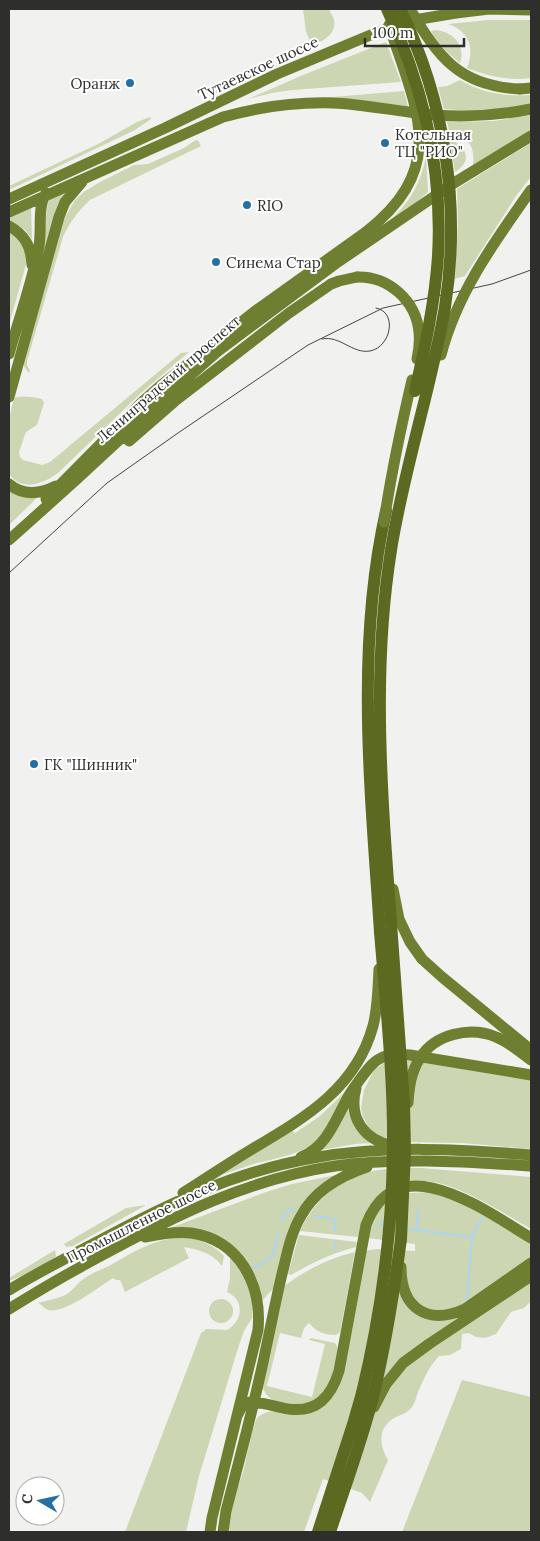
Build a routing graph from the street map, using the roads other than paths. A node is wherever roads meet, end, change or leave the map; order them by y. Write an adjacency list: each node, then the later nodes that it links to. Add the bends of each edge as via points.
1 (385, 9): 21 (main road, Ленинградский проспект, bridge, via 418,118 416,169 403,196 366,232 240,322 160,386); 22 (highway, bridge, via 413,72 426,117 436,175 439,236 429,329)
2 (400, 9): 24 (highway, bridge, via 424,68 440,125 448,173 451,237 440,333)
3 (410, 9): 5 (main road, bridge, via 434,48 452,67 486,84)
4 (531, 10): 8 (main road, Тутаевское шоссе, via 456,13 414,20 381,31 277,74)
5 (525, 88)
6 (531, 109): 9 (main road, Тутаевское шоссе, via 460,116 335,103 274,106 223,117)
7 (531, 136): 19 (main road, Ленинградский проспект, via 454,183 335,264 218,351)
8 (64, 174): 11 (main road); 12 (main road, Тутаевское шоссе)
9 (85, 179): 11 (main road, Тутаевское шоссе); 17 (main road, via 65,202)
10 (531, 190): 24 (main road, bridge, via 469,285 450,324)
11 (43, 197): 13 (main road, Тутаевское шоссе); 15 (main road, via 40,244)
12 (9, 199)
13 (9, 212)
14 (9, 226): 15 (main road, via 23,236 30,248)
15 (33, 273): 16 (main road)
16 (9, 354)
17 (11, 377): 18 (main road)
18 (9, 397)
19 (77, 480): 22 (main road, bridge, via 288,313 331,284 357,277 386,283 400,293 413,311 420,332); 23 (main road, Ленинградский проспект)
20 (9, 484): 21 (main road, via 31,493)
21 (60, 484): 23 (main road, Ленинградский проспект)
22 (384, 522): 26 (highway, via 370,622 368,711)
23 (9, 539)
24 (390, 550): 25 (highway, via 381,623 379,694)
25 (386, 854): 27 (main road, bridge, via 399,919 410,942 430,967); 31 (highway, bridge)
26 (380, 932): 36 (main road, bridge, via 373,1026 348,1077 314,1110); 51 (highway, bridge, via 392,1103 390,1229 370,1362)
27 (531, 1050)
28 (531, 1060): 31 (main road, bridge, via 504,1040 483,1033 456,1034 434,1044 420,1058 412,1075)
29 (531, 1074): 30 (main road, via 400,1054 376,1061)
30 (360, 1080): 31 (main road, via 354,1099 359,1125 378,1142); 34 (main road, via 325,1140 308,1155)
31 (407, 1150): 32 (main road, Промышленное шоссе); 34 (main road, Промышленное шоссе, via 342,1154); 38 (highway, bridge)
32 (531, 1153)
33 (389, 1161): 35 (main road, Промышленное шоссе); 39 (main road, Промышленное шоссе, via 283,1176 199,1205); 45 (main road, via 334,1181 307,1205 289,1245)
34 (281, 1165): 36 (main road, Промышленное шоссе, via 208,1188)
35 (531, 1166)
36 (152, 1212): 42 (main road, Промышленное шоссе)
37 (531, 1238): 47 (main road, via 466,1200 436,1189 407,1187 392,1190 374,1206 363,1235 334,1386 325,1399 312,1407 296,1410)
38 (401, 1239): 40 (main road, via 401,1277 405,1293 414,1306 432,1316 447,1316 465,1309); 50 (highway, via 388,1333)
39 (129, 1240): 43 (main road, Промышленное шоссе); 44 (main road, via 170,1232 191,1233 222,1245 241,1262 254,1284 259,1310 258,1330)
40 (531, 1264)
41 (531, 1276): 50 (main road, via 403,1363 380,1393)
42 (9, 1290)
43 (9, 1308)
44 (245, 1382): 46 (main road, via 246,1396); 48 (main road)
45 (258, 1384): 46 (main road); 47 (main road, via 261,1398)
46 (254, 1402): 47 (main road); 48 (main road, via 244,1404); 49 (main road)
47 (270, 1405): 49 (main road, via 259,1410)
48 (237, 1416): 52 (main road)
49 (250, 1420): 53 (main road)
50 (357, 1451): 51 (highway)
51 (335, 1498): 54 (highway); 55 (highway)
52 (210, 1532)
53 (222, 1532)
54 (316, 1532)
55 (330, 1532)

